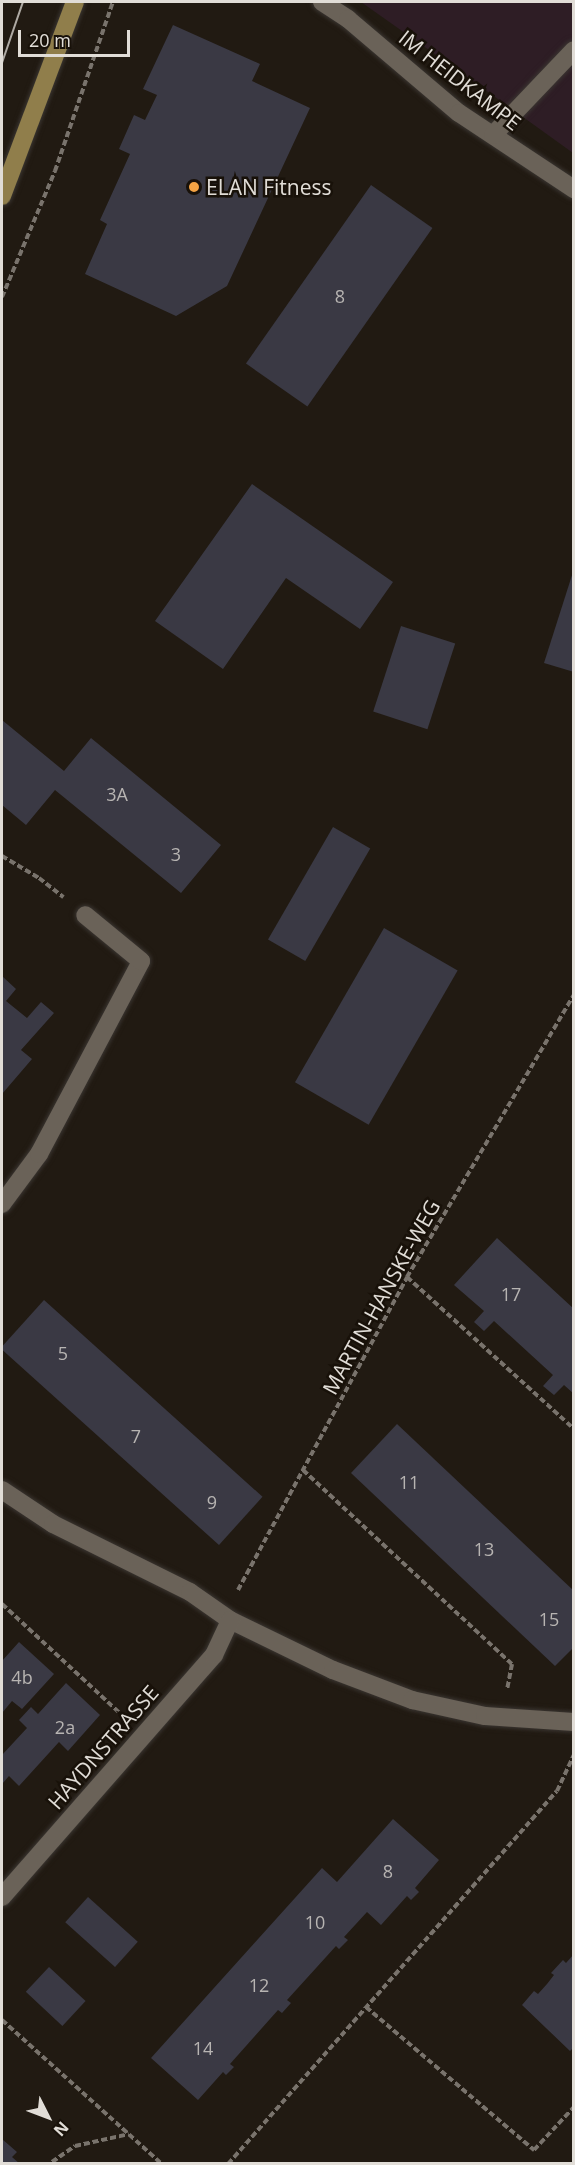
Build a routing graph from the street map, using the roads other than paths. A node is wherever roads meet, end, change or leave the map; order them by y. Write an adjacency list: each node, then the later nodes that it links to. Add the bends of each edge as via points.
1 (75, 2): 6 (main road)
2 (322, 2): 4 (street, IM HEIDKAMPE, via 348,19 459,113)
3 (573, 50): 4 (street)
4 (492, 135): 5 (street, IM HEIDKAMPE)
5 (573, 189)
6 (2, 196)
7 (85, 915): 8 (street, via 141,961 39,1154)
8 (2, 1204)
9 (2, 1490): 10 (street, via 53,1524 190,1592)
10 (230, 1620): 11 (street, via 333,1670 412,1700 501,1717); 12 (street, HAYDNSTRASSE, via 214,1655)
11 (573, 1722)
12 (2, 1897)

